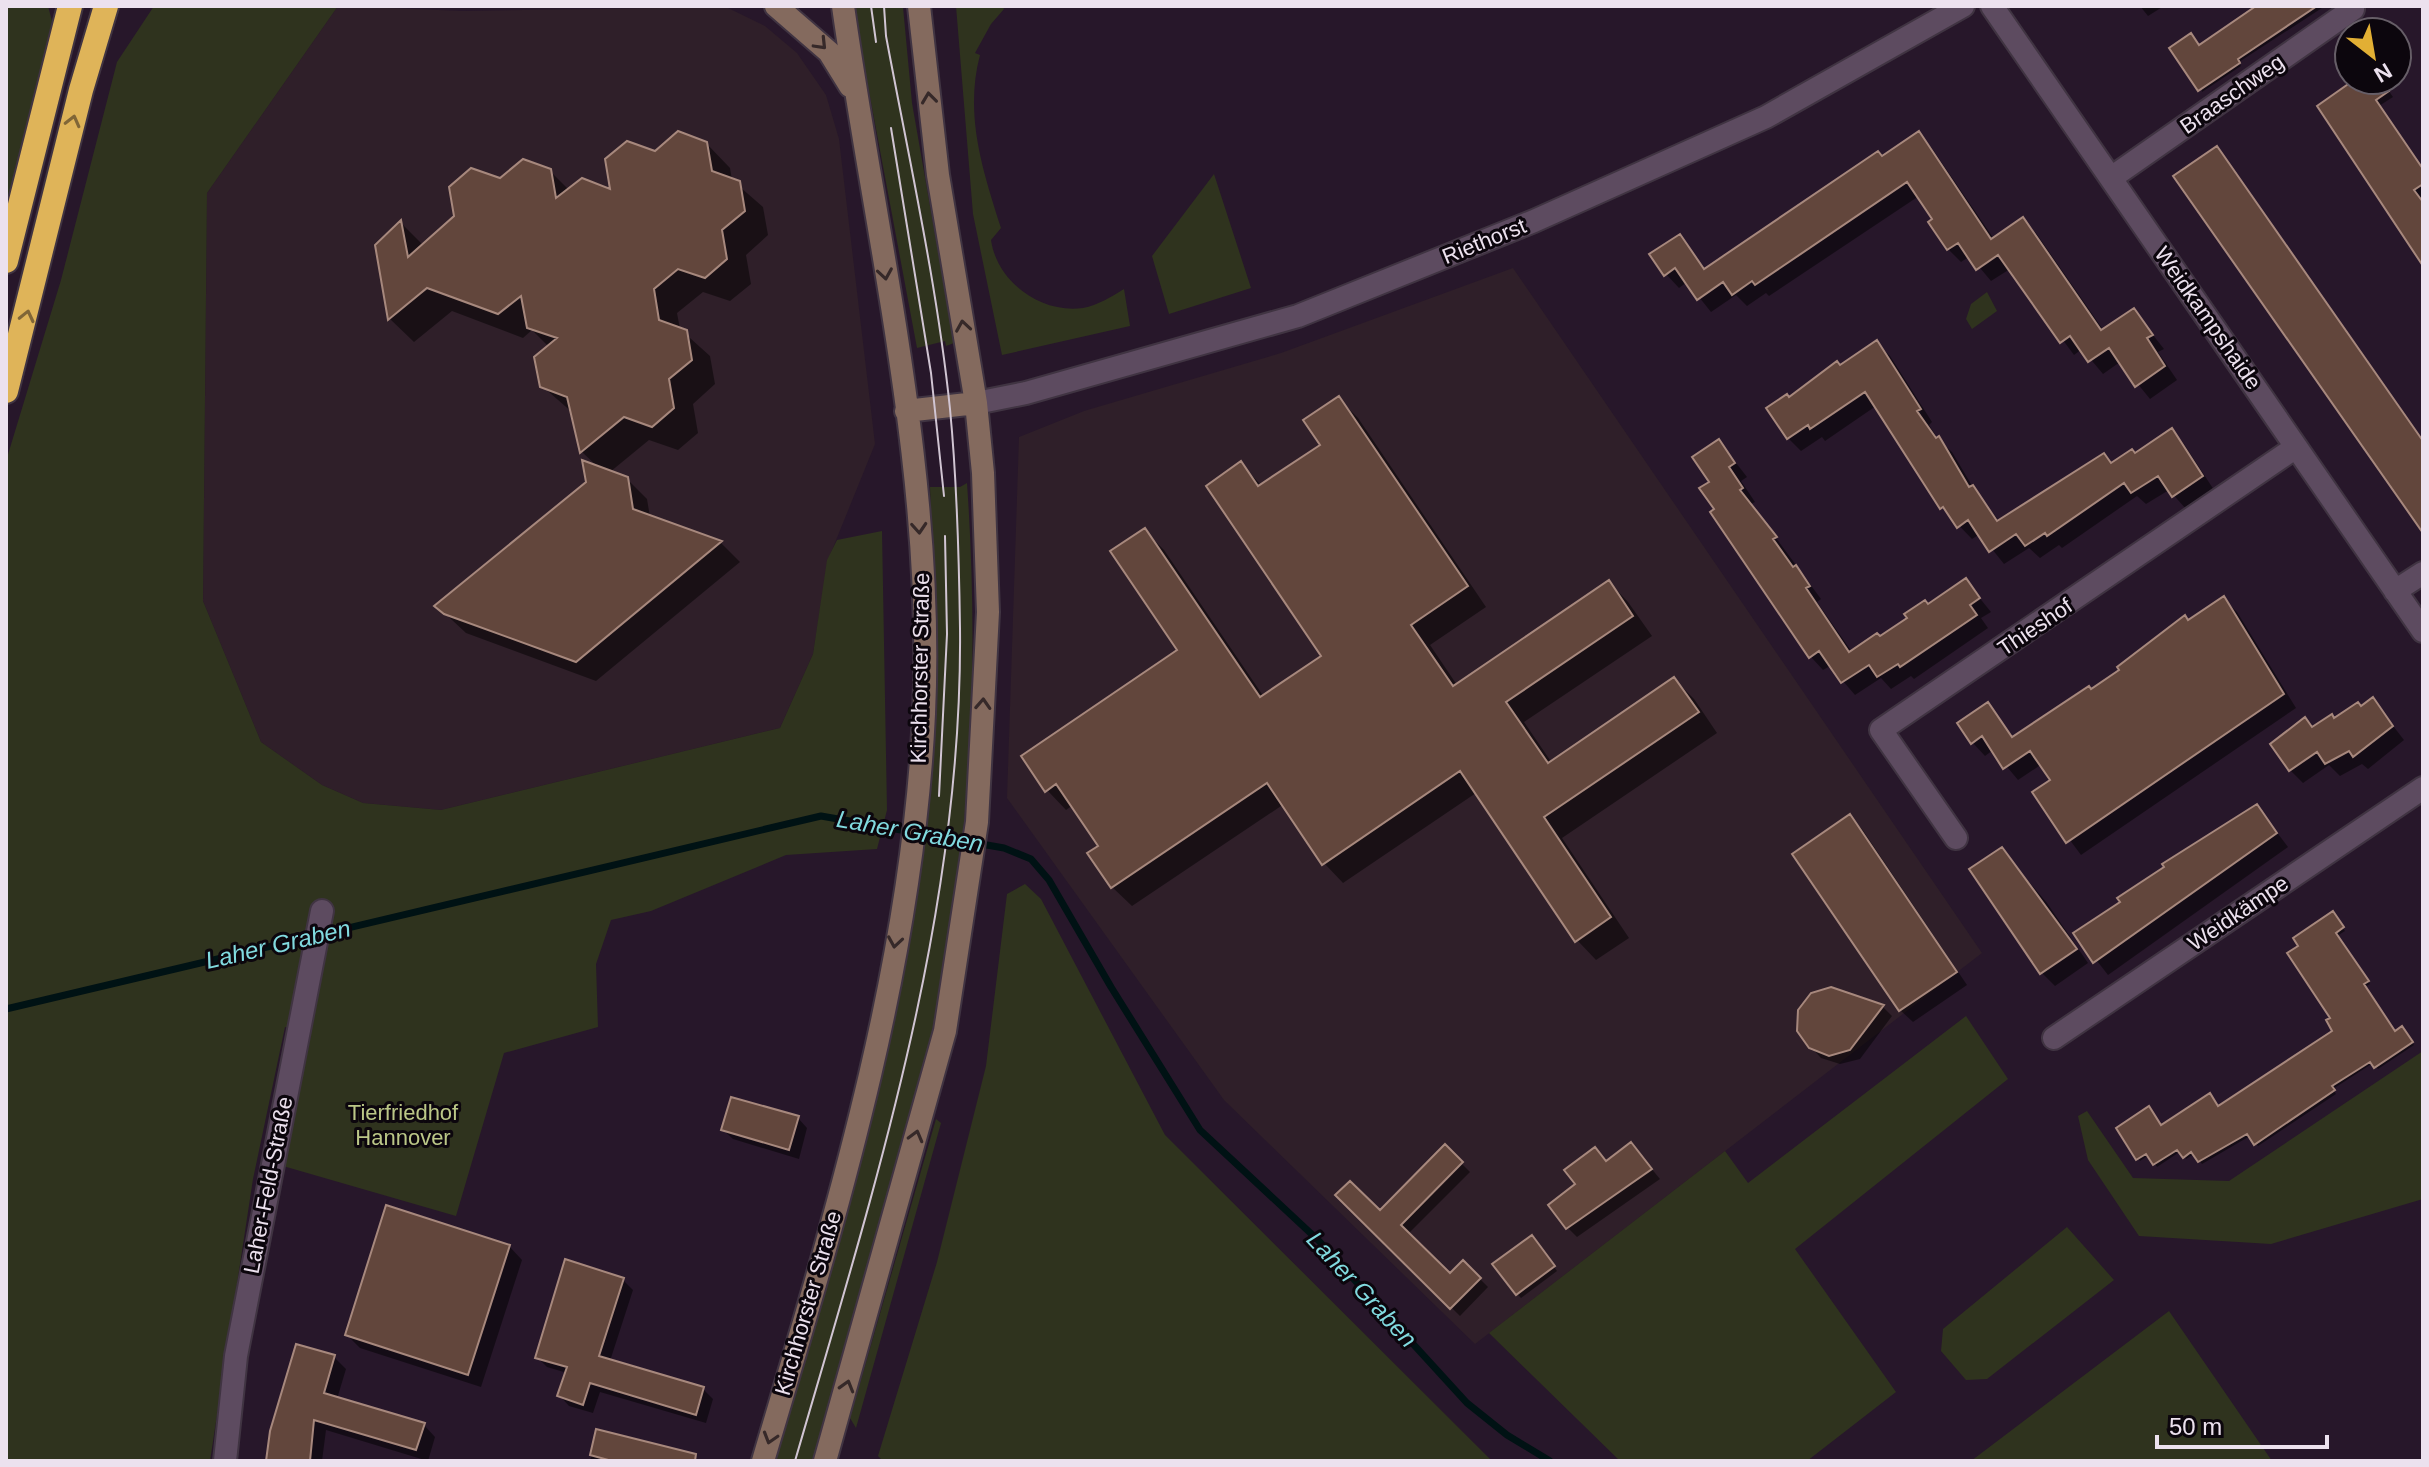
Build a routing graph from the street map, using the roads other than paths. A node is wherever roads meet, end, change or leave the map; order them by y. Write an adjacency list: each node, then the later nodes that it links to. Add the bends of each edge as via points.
1 (106, 6): 12 (highway, one-way to 1)
2 (776, 6): 9 (main road, one-way to 9, via 829,52)
3 (843, 6): 9 (main road, Kirchhorster Straße)
4 (919, 6): 13 (main road, one-way to 4, via 938,175)
5 (1963, 6): 13 (street, Riethorst, via 1766,117 1534,221 1312,311 1152,359)
6 (1992, 6): 10 (street, Weidkampshaide)
7 (67, 8): 11 (highway)
8 (2353, 9): 10 (street, Braaschweg)
9 (855, 93): 14 (main road, Kirchhorster Straße, one-way to 14)
10 (2111, 178): 15 (street, Weidkampshaide)
11 (6, 261)
12 (6, 391)
13 (976, 403): 14 (main road); 25 (main road, one-way to 13, via 945,1031 971,874 988,612)
14 (906, 411): 24 (main road, Kirchhorster Straße, one-way to 24, via 922,568 924,713 915,810 882,1030)
15 (2296, 447): 17 (street, Weidkampshaide); 20 (street, Thieshof, via 1881,730)
16 (2423, 573): 17 (street)
17 (2395, 591): 18 (street, Weidkampshaide)
18 (2423, 631)
19 (2423, 788): 22 (street, Weidkämpe)
20 (1956, 838)
21 (322, 911): 23 (street, Laher-Feld-Straße, via 236,1356)
22 (2054, 1038)
23 (225, 1461)
24 (763, 1461)
25 (825, 1461)

